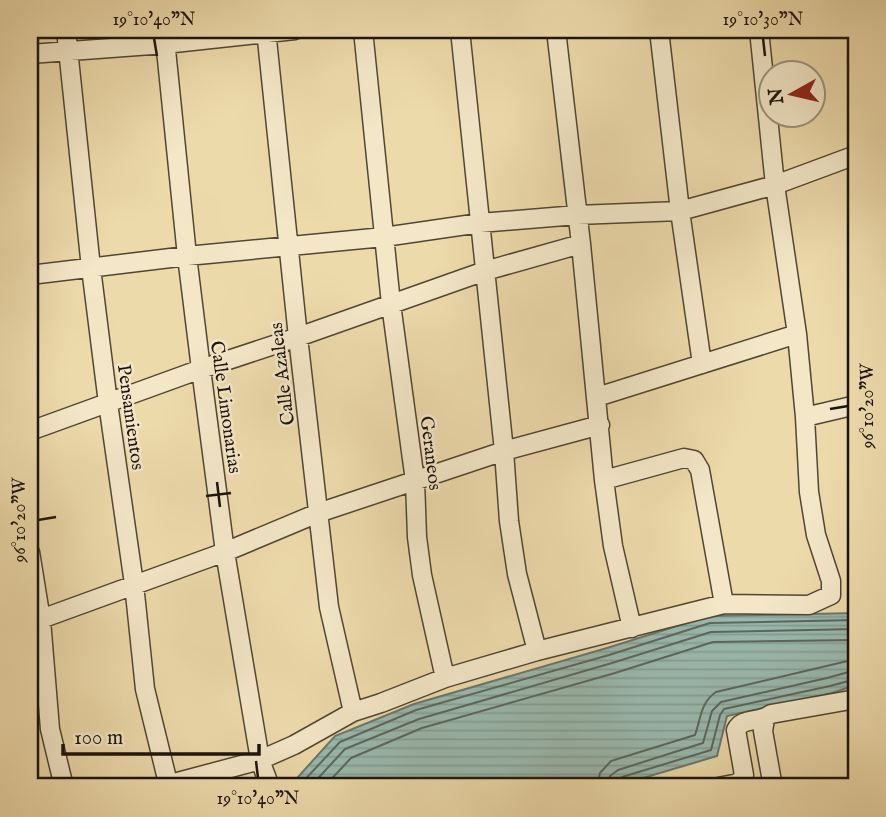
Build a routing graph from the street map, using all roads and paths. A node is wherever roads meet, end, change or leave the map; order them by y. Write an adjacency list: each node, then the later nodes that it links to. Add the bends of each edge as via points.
1 (65, 30): 10 (street, Pensamientos)
2 (295, 30): 8 (street)
3 (363, 30): 17 (street, Geraneos)
4 (460, 30): 16 (street)
5 (556, 30): 15 (street)
6 (659, 30): 14 (street)
7 (759, 30): 13 (street)
8 (266, 32): 9 (street); 19 (street, Calle Azaleas)
9 (165, 37): 10 (street); 20 (street, Calle Limonarias)
10 (67, 50): 11 (street); 21 (street, Pensamientos)
11 (30, 54)
12 (856, 155): 13 (street)
13 (775, 185): 14 (street); 25 (street)
14 (680, 211): 15 (street); 27 (street)
15 (577, 215): 16 (street); 18 (street)
16 (480, 223): 17 (street); 22 (street)
17 (384, 237): 19 (street); 24 (street, Geraneos)
18 (581, 244): 22 (street); 29 (street)
19 (289, 246): 20 (street); 26 (street, Calle Azaleas)
20 (187, 256): 21 (street); 28 (street, Calle Limonarias)
21 (92, 268): 23 (street); 30 (street, Pensamientos)
22 (485, 271): 24 (street); 35 (street)
23 (30, 275)
24 (391, 304): 26 (street); 37 (street, Geraneos)
25 (797, 334): 27 (street); 32 (street)
26 (298, 337): 28 (street); 38 (street, Calle Azaleas)
27 (702, 364): 29 (street)
28 (201, 369): 30 (street); 40 (street, Calle Limonarias)
29 (597, 397): 33 (street)
30 (108, 403): 34 (street); 41 (street, Pensamientos)
31 (856, 405): 32 (street)
32 (805, 417): 42 (street, via 809,492 831,595 809,605)
33 (600, 425): 35 (street); 36 (street)
34 (30, 431)
35 (504, 452): 37 (street); 45 (street, via 517,574)
36 (604, 480): 42 (street, via 684,458 694,460 700,470); 44 (street)
37 (415, 481): 38 (street); 46 (street, Geraneos, via 422,575)
38 (318, 513): 40 (street); 48 (street, Calle Azaleas, via 329,607)
39 (30, 552): 43 (street)
40 (225, 552): 41 (street); 50 (street, Calle Limonarias)
41 (134, 584): 43 (street); 52 (street, Pensamientos, via 145,689)
42 (724, 604): 44 (street)
43 (35, 621): 51 (street, via 50,729)
44 (632, 628): 45 (street)
45 (537, 651): 46 (street)
46 (444, 678): 48 (street)
47 (855, 705): 49 (street, via 771,714)
48 (353, 712): 50 (street)
49 (765, 719): 54 (street, via 738,726 744,775 739,783); 55 (street, via 763,731)
50 (260, 760): 52 (street); 53 (street, Calle Limonarias)
51 (64, 787)
52 (165, 787)
53 (270, 787)
54 (718, 787)
55 (774, 787)

